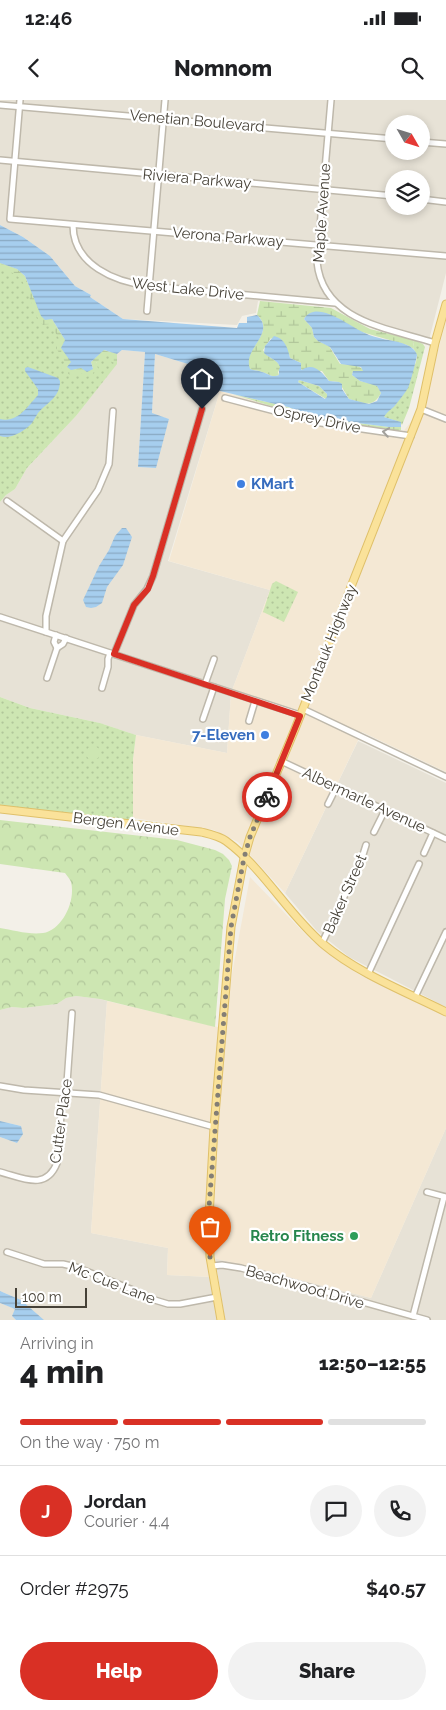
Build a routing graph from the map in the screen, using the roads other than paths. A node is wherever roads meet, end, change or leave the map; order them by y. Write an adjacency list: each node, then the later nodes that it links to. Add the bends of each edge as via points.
1 (20, 100): 5 (street)
2 (165, 100): 6 (street)
3 (331, 100): 7 (street, Maple Avenue)
4 (0, 105): 5 (street, Venetian Boulevard)
5 (20, 106): 6 (street, Venetian Boulevard); 12 (street)
6 (164, 119): 7 (street, Venetian Boulevard); 13 (street)
7 (328, 132): 8 (street, Venetian Boulevard); 14 (street, Maple Avenue)
8 (385, 138)
9 (430, 143): 10 (street)
10 (446, 144)
11 (0, 160): 12 (street, Riviera Parkway)
12 (15, 162): 13 (street, Riviera Parkway); 18 (street, Verona Parkway, via 10,219)
13 (159, 176): 14 (street, Riviera Parkway); 19 (street)
14 (323, 189): 15 (street, Riviera Parkway); 20 (street, Maple Avenue)
15 (385, 195)
16 (430, 200): 17 (street)
17 (446, 202)
18 (73, 225): 19 (street, Verona Parkway); 22 (street, West Lake Drive, via 78,250 94,266 120,281)
19 (154, 231): 20 (street, Verona Parkway); 22 (street)
20 (318, 245): 21 (street, Verona Parkway); 23 (street, Maple Avenue, via 319,274)
21 (446, 256)
22 (149, 286): 23 (street, West Lake Drive); 25 (street)
23 (335, 303): 26 (street, Maple Avenue, via 365,322)
24 (446, 304): 26 (main road, Montauk Highway)
25 (147, 311)
26 (435, 343): 29 (main road, Montauk Highway)
27 (225, 398): 32 (street, Osprey Drive, one-way to 27, via 321,422)
28 (202, 409): 40 (street, via 153,576 148,589 134,605)
29 (421, 409): 31 (street); 32 (main road, Montauk Highway)
30 (113, 411): 34 (street, via 109,464 98,490)
31 (446, 419)
32 (411, 436): 47 (main road, Montauk Highway)
33 (7, 501): 34 (street)
34 (63, 541): 36 (street, via 46,616)
35 (0, 617): 36 (street)
36 (46, 632): 37 (street)
37 (56, 635): 38 (street); 39 (street)
38 (66, 638): 39 (street); 40 (street)
39 (56, 648): 42 (street)
40 (112, 654): 43 (street); 45 (street)
41 (214, 659): 43 (street)
42 (47, 678)
43 (205, 684): 44 (street)
44 (214, 687): 46 (street); 48 (street)
45 (102, 688)
46 (255, 701): 47 (street); 49 (street)
47 (301, 712): 50 (main road, Montauk Highway); 51 (street)
48 (203, 719)
49 (249, 721)
50 (281, 762): 52 (street, Albermarle Avenue); 61 (main road, Montauk Highway)
51 (446, 777)
52 (336, 788): 53 (street); 55 (street, Albermarle Avenue)
53 (328, 804)
54 (0, 809): 61 (main road, Bergen Avenue, via 201,832 225,840)
55 (385, 810): 56 (street); 57 (street, Albermarle Avenue)
56 (374, 832)
57 (433, 833): 58 (street, Albermarle Avenue); 60 (street)
58 (446, 839)
59 (366, 845): 64 (street, Baker Street)
60 (424, 853)
61 (244, 858): 64 (main road, Bergen Avenue); 71 (main road, Montauk Highway, via 231,927)
62 (419, 864): 65 (street)
63 (446, 932): 66 (street)
64 (322, 943): 65 (main road, Bergen Avenue)
65 (368, 974): 66 (main road, Bergen Avenue)
66 (415, 997): 67 (main road, Bergen Avenue)
67 (446, 1012)
68 (72, 1013): 70 (street, Cutter Place)
69 (0, 1086): 70 (street)
70 (65, 1093): 71 (street, via 99,1096); 72 (street, Cutter Place, via 58,1163 54,1171 48,1178 38,1181)
71 (214, 1127): 76 (main road, Montauk Highway, via 209,1217)
72 (0, 1172)
73 (427, 1192): 74 (street)
74 (445, 1197): 78 (street)
75 (7, 1252): 77 (street, Mc Cue Lane, via 44,1264 76,1267 168,1304)
76 (212, 1266): 77 (main road, Montauk Highway); 78 (street, Beachwood Drive, via 241,1268)
77 (217, 1297): 79 (main road, Montauk Highway)
78 (413, 1316): 80 (street, Beachwood Drive)
79 (221, 1320)
80 (427, 1320)

